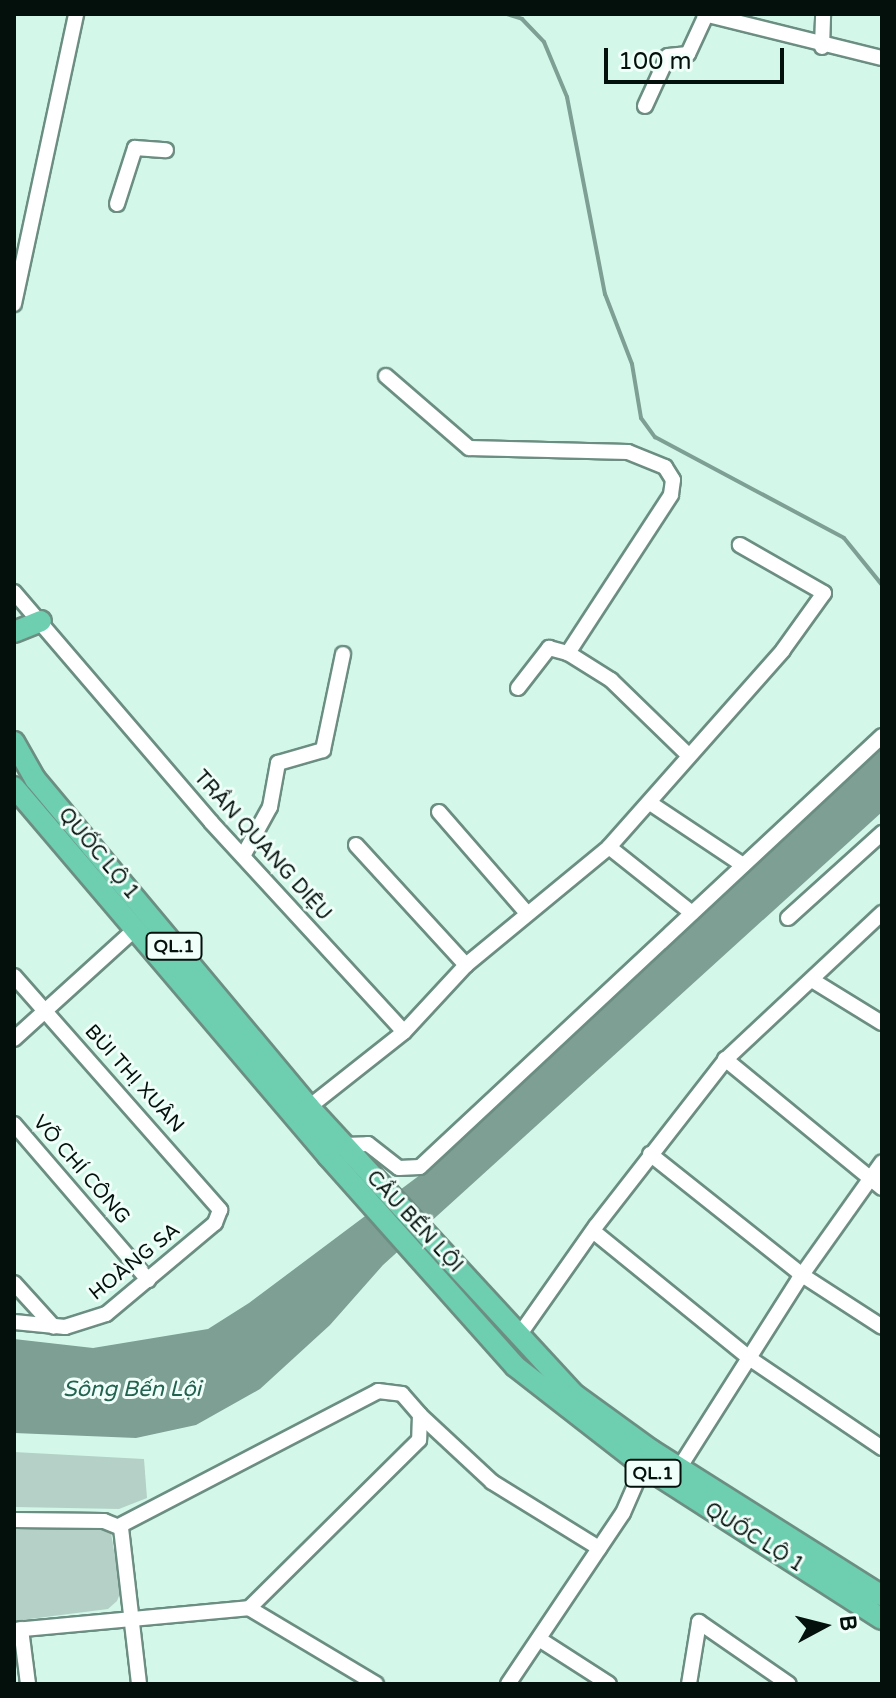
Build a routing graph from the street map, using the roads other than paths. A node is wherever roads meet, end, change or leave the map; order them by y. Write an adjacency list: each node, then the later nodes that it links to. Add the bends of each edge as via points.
1 (76, 14): 10 (street)
2 (705, 14): 4 (street); 7 (street, via 688,54 668,56)
3 (823, 14): 5 (street)
4 (748, 20): 5 (street)
5 (822, 47): 6 (street)
6 (882, 58)
7 (645, 106)
8 (166, 150): 9 (street, via 135,148)
9 (117, 204)
10 (14, 304)
11 (386, 376): 16 (street, via 469,448 628,452 665,467 673,480 671,495)
12 (740, 545): 21 (street, via 824,593 783,650)
13 (14, 592): 14 (street, TRẦN QUANG DIỆU)
14 (41, 621): 15 (highway); 28 (street, TRẦN QUANG DIỆU)
15 (14, 632)
16 (568, 653): 18 (street, via 549,648); 21 (street, via 611,680)
17 (343, 654): 28 (street, via 323,750 278,763 270,807)
18 (518, 688)
19 (882, 736): 29 (street)
20 (14, 742): 43 (highway, QUỐC LỘ 1 / QL.1, via 35,779)
21 (688, 755): 23 (street)
22 (14, 787): 34 (highway, QUỐC LỘ 1 / QL.1)
23 (650, 803): 27 (street); 29 (street)
24 (439, 812): 30 (street)
25 (882, 833): 33 (street)
26 (356, 845): 35 (street)
27 (609, 847): 30 (street); 31 (street)
28 (243, 856): 40 (street, TRẦN QUANG DIỆU)
29 (743, 865): 31 (street)
30 (526, 912): 35 (street)
31 (692, 913): 45 (street, via 420,1167 399,1168 368,1144)
32 (882, 913): 37 (street)
33 (788, 918)
34 (134, 930): 38 (street); 45 (highway, QUỐC LỘ 1 / QL.1)
35 (466, 965): 40 (street)
36 (14, 976): 38 (street, BÙI THỊ XUÂN)
37 (812, 980): 39 (street); 42 (street)
38 (45, 1010): 41 (street); 49 (street, BÙI THỊ XUÂN)
39 (882, 1023)
40 (404, 1032): 43 (street)
41 (14, 1039)
42 (725, 1059): 46 (street); 48 (street)
43 (309, 1107): 45 (highway, QUỐC LỘ 1 / QL.1)
44 (14, 1124): 52 (street, VÕ CHÍ CÔNG)
45 (336, 1150): 54 (highway, CẦU BẾN LỘI / QL.1); 55 (highway, CẦU BẾN LỘI / QL.1)
46 (650, 1154): 50 (street); 51 (street)
47 (882, 1162): 48 (street)
48 (876, 1184): 51 (street)
49 (220, 1210): 52 (street, HOÀNG SA, via 215,1223)
50 (593, 1231): 59 (street); 60 (street)
51 (802, 1275): 58 (street); 60 (street)
52 (148, 1280): 57 (street, HOÀNG SA, via 106,1314)
53 (14, 1283): 57 (street)
54 (449, 1295): 63 (highway, QUỐC LỘ 1 / QL.1, via 553,1400)
55 (485, 1298): 59 (highway, QUỐC LỘ 1 / QL.1)
56 (14, 1322): 57 (street, HOÀNG SA)
57 (54, 1327)
58 (882, 1327)
59 (520, 1334): 63 (highway, QUỐC LỘ 1 / QL.1, via 575,1395)
60 (752, 1360): 62 (street); 64 (street)
61 (420, 1415): 66 (street, via 402,1394 378,1391); 67 (street, via 492,1482); 69 (street, via 419,1440)
62 (882, 1448)
63 (646, 1458): 64 (highway, QUỐC LỘ 1 / QL.1); 67 (street, via 623,1513)
64 (674, 1475): 68 (highway, QUỐC LỘ 1 / QL.1); 71 (highway, QUỐC LỘ 1 / QL.1)
65 (14, 1520): 66 (street)
66 (119, 1526): 70 (street)
67 (599, 1548): 73 (street)
68 (882, 1596)
69 (249, 1608): 70 (street); 76 (street)
70 (130, 1615): 72 (street); 75 (street)
71 (882, 1619)
72 (18, 1629): 74 (street)
73 (539, 1639): 77 (street); 78 (street)
74 (28, 1684)
75 (139, 1684)
76 (376, 1684)
77 (508, 1684)
78 (609, 1684)
79 (689, 1684): 80 (street, via 699,1622)
80 (789, 1684)

